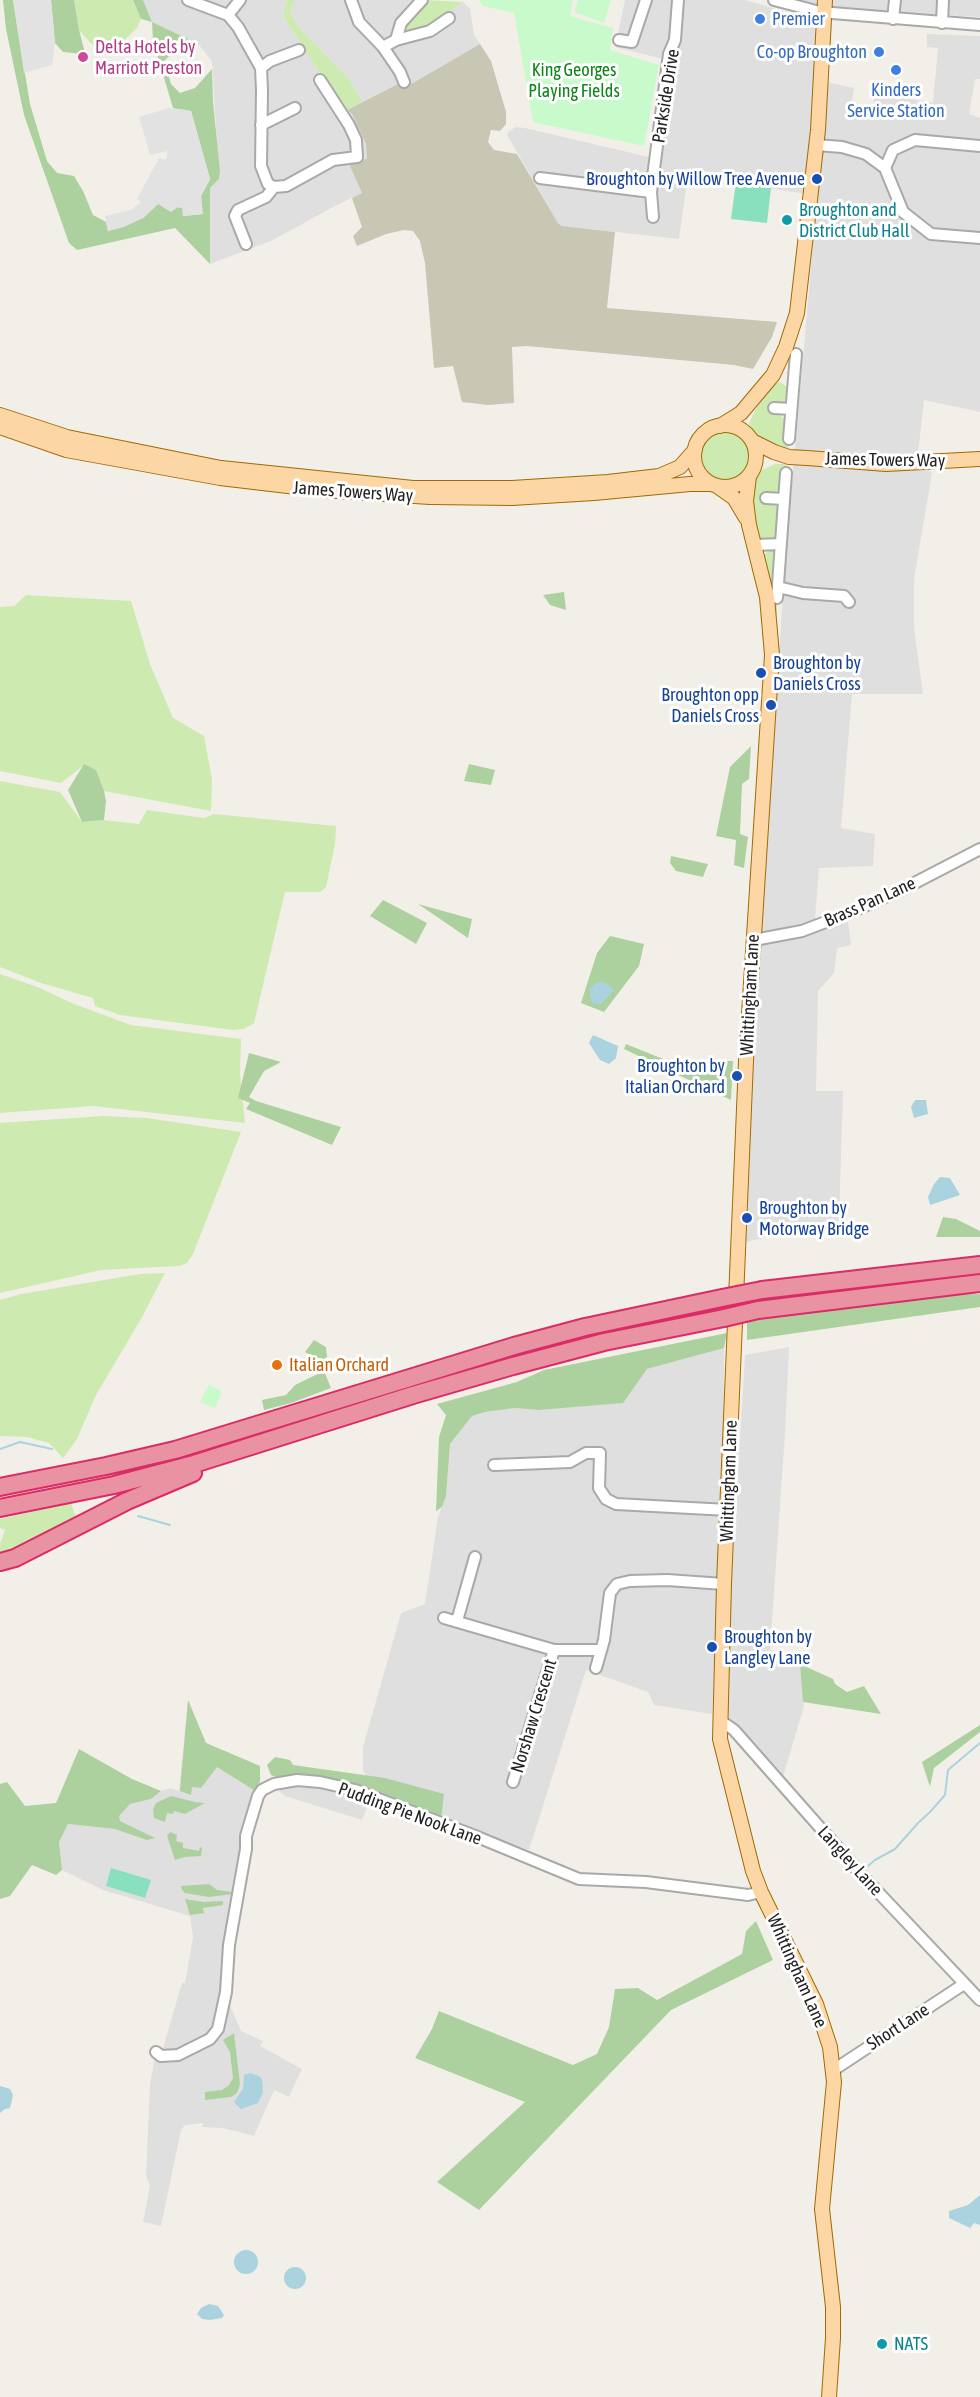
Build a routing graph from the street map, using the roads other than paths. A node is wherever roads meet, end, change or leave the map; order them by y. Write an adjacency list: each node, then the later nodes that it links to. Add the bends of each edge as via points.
1 (188, 0): 11 (street)
2 (240, 0): 11 (street)
3 (351, 0): 18 (street, via 359,22)
4 (422, 0): 16 (street, via 401,23)
5 (646, 0): 17 (street, via 632,42)
6 (678, 0): 30 (street, Parkside Drive)
7 (774, 0): 10 (street)
8 (895, 0): 13 (street)
9 (943, 0): 14 (street)
10 (824, 6): 13 (street); 25 (main road)
11 (228, 15): 20 (street)
12 (449, 18): 16 (street, via 430,31)
13 (893, 18): 14 (street)
14 (942, 22): 15 (street)
15 (980, 25)
16 (396, 40): 18 (street)
17 (619, 40)
18 (383, 47): 22 (street)
19 (299, 50): 20 (street)
20 (261, 68): 24 (street)
21 (321, 80): 29 (street, via 350,125 357,157 333,160 286,186)
22 (404, 82)
23 (295, 108): 24 (street)
24 (261, 125): 29 (street, via 261,166)
25 (816, 145): 27 (street, via 866,154); 35 (main road, via 797,313)
26 (980, 146): 27 (street, via 915,140 893,150)
27 (885, 168): 32 (street, via 903,212 931,234)
28 (540, 178): 30 (street)
29 (274, 187): 33 (street, via 266,197 238,210 235,216)
30 (651, 192): 31 (street, Parkside Drive)
31 (652, 217)
32 (980, 237)
33 (246, 244)
34 (796, 354): 36 (street)
35 (773, 375): 36 (street); 37 (main road)
36 (793, 382): 39 (street)
37 (757, 396): 41 (main road, via 735,418); 43 (main road, via 748,416)
38 (774, 408): 39 (street)
39 (791, 409): 44 (street)
40 (0, 415): 45 (main road, James Towers Way, via 67,437 221,468 413,488 512,488 659,476 680,467)
41 (720, 426): 43 (main road, via 736,427); 45 (main road, via 707,432)
42 (0, 427): 50 (main road, James Towers Way, via 66,450 220,478 322,490 512,498)
43 (749, 437): 46 (main road, James Towers Way, via 767,450); 48 (main road, via 756,455)
44 (789, 439)
45 (695, 450): 50 (main road, via 699,473)
46 (789, 457): 47 (main road, James Towers Way, via 886,464); 48 (main road, James Towers Way, via 767,462)
47 (980, 459)
48 (751, 473): 50 (main road, via 734,486); 53 (main road, Whittingham Lane, via 746,493)
49 (786, 473): 52 (street)
50 (715, 485): 53 (main road, Whittingham Lane, via 734,498)
51 (766, 498): 52 (street)
52 (784, 499): 54 (street)
53 (749, 525): 55 (main road, Whittingham Lane)
54 (781, 544): 55 (street); 56 (street, via 777,592 844,596)
55 (755, 545): 58 (main road, Whittingham Lane, via 767,597 772,655)
56 (849, 602)
57 (980, 849): 58 (street, Brass Pan Lane, via 844,915 802,931)
58 (754, 940): 65 (main road, Whittingham Lane)
59 (980, 1265): 63 (highway, bridge, via 762,1290 585,1327 176,1450)
60 (980, 1283): 61 (highway, bridge, via 759,1310 604,1342 413,1395)
61 (315, 1428): 64 (highway, via 114,1485); 67 (highway, via 137,1497)
62 (494, 1465): 65 (street, via 570,1462 586,1453 600,1453 600,1488 616,1504)
63 (0, 1487)
64 (0, 1508)
65 (728, 1510): 68 (main road, Whittingham Lane)
66 (475, 1557): 70 (street)
67 (0, 1562)
68 (724, 1584): 72 (street, via 667,1580 617,1584 610,1593); 74 (main road, Whittingham Lane)
69 (444, 1618): 70 (street, Norshaw Crescent)
70 (457, 1622): 71 (street, Norshaw Crescent)
71 (554, 1650): 72 (street, Norshaw Crescent); 75 (street, Norshaw Crescent)
72 (601, 1650): 73 (street)
73 (596, 1668)
74 (721, 1721): 76 (main road, Whittingham Lane, via 726,1769); 77 (street, Langley Lane, via 740,1736)
75 (513, 1782)
76 (761, 1892): 79 (street, Pudding Pie Nook Lane, via 748,1895 646,1882 579,1879 355,1790 297,1780 273,1784 258,1796 246,1836 218,2029 210,2038 178,2055); 80 (main road, Whittingham Lane, via 816,2004 830,2048)
77 (964, 1984): 78 (street, Langley Lane); 80 (street, Short Lane)
78 (980, 2000)
79 (156, 2052)
80 (832, 2071): 81 (main road, Whittingham Lane, via 822,2209 833,2307)
81 (829, 2397)

